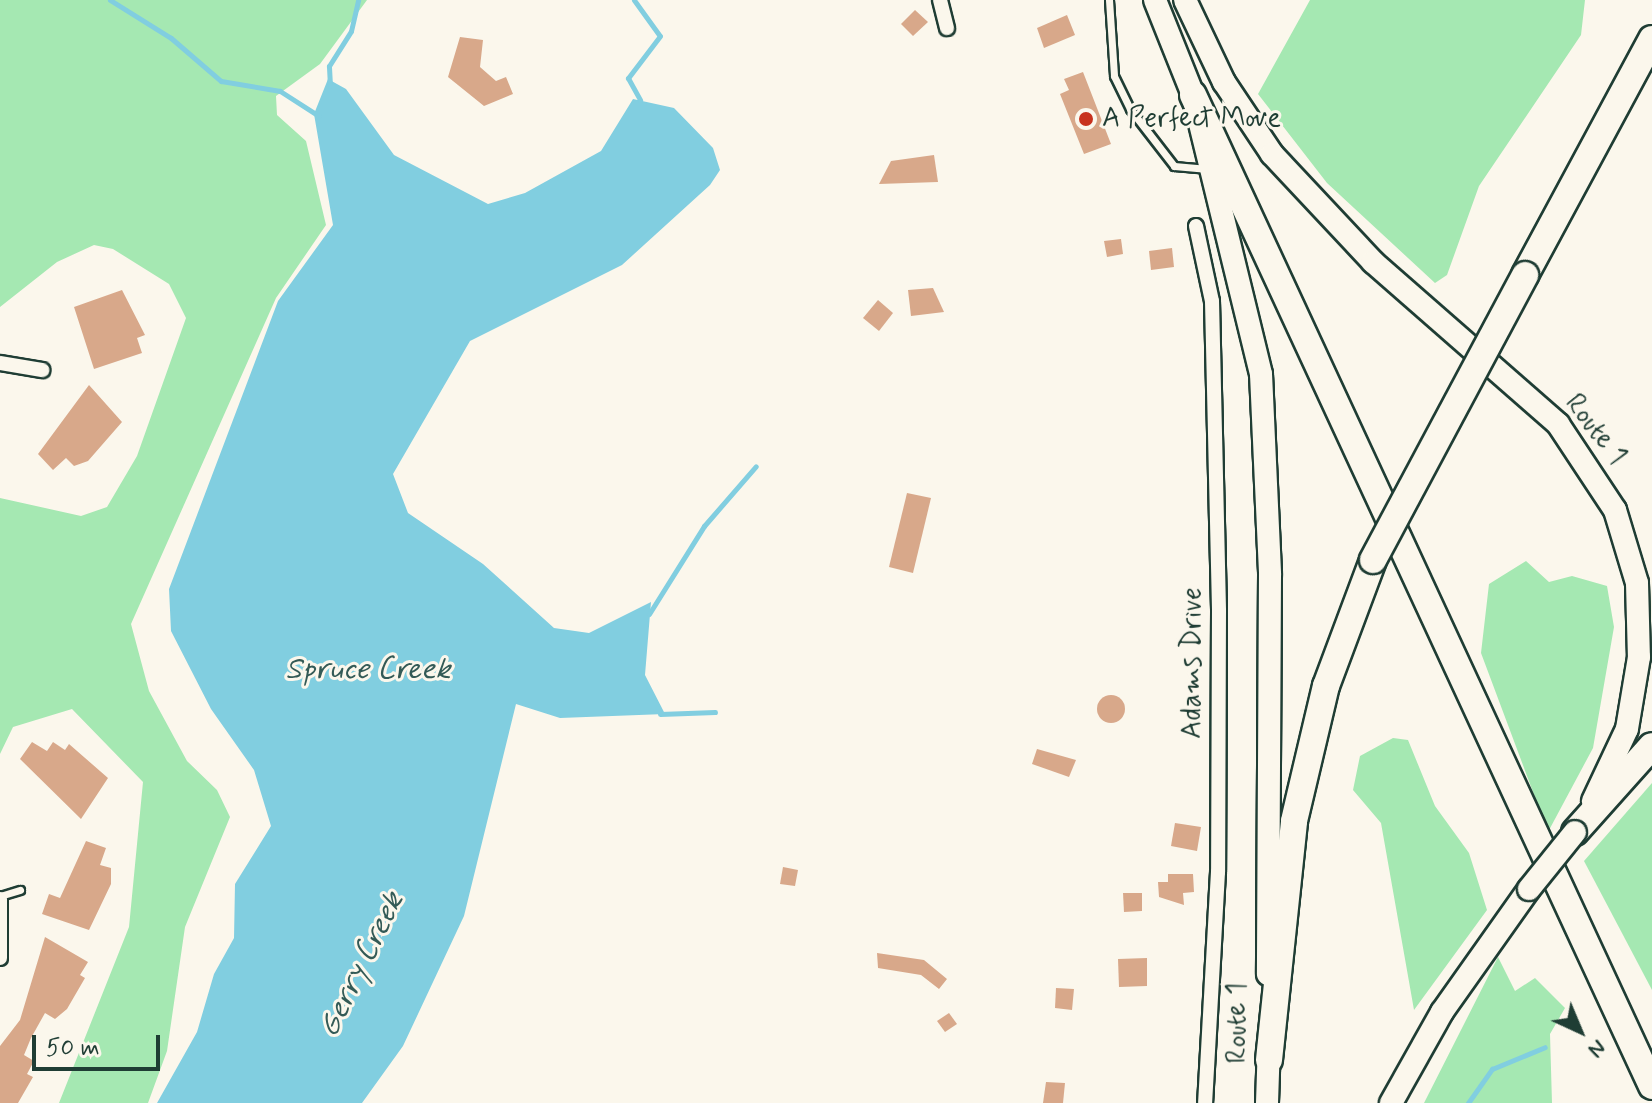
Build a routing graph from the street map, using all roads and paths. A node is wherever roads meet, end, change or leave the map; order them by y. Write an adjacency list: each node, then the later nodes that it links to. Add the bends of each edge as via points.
1 (940, 0): 5 (street)
2 (1109, 0): 8 (lane, via 1114,76 1130,109 1174,166)
3 (1155, 0): 7 (main road, Route 1)
4 (1185, 0): 13 (main road, Route 1, via 1224,82 1272,154 1373,262 1558,424 1615,510 1637,583 1635,691 1616,758)
5 (947, 28)
6 (1652, 39): 17 (highway, bridge, via 1373,560 1326,686 1294,821)
7 (1193, 95): 8 (main road, Route 1); 18 (highway)
8 (1208, 169): 17 (main road, Route 1, via 1239,273 1268,449)
9 (1196, 226): 20 (street, Adams Drive, via 1212,301 1219,611 1218,872)
10 (0, 363): 11 (street)
11 (42, 370)
12 (1652, 746): 13 (highway)
13 (1575, 832): 21 (main road, Route 1, bridge, via 1442,1012)
14 (20, 890): 15 (lane)
15 (0, 898): 16 (street)
16 (0, 958)
17 (1269, 1060): 19 (main road, Route 1)
18 (1652, 1086)
19 (1267, 1101)
20 (1205, 1103)
21 (1391, 1103)

